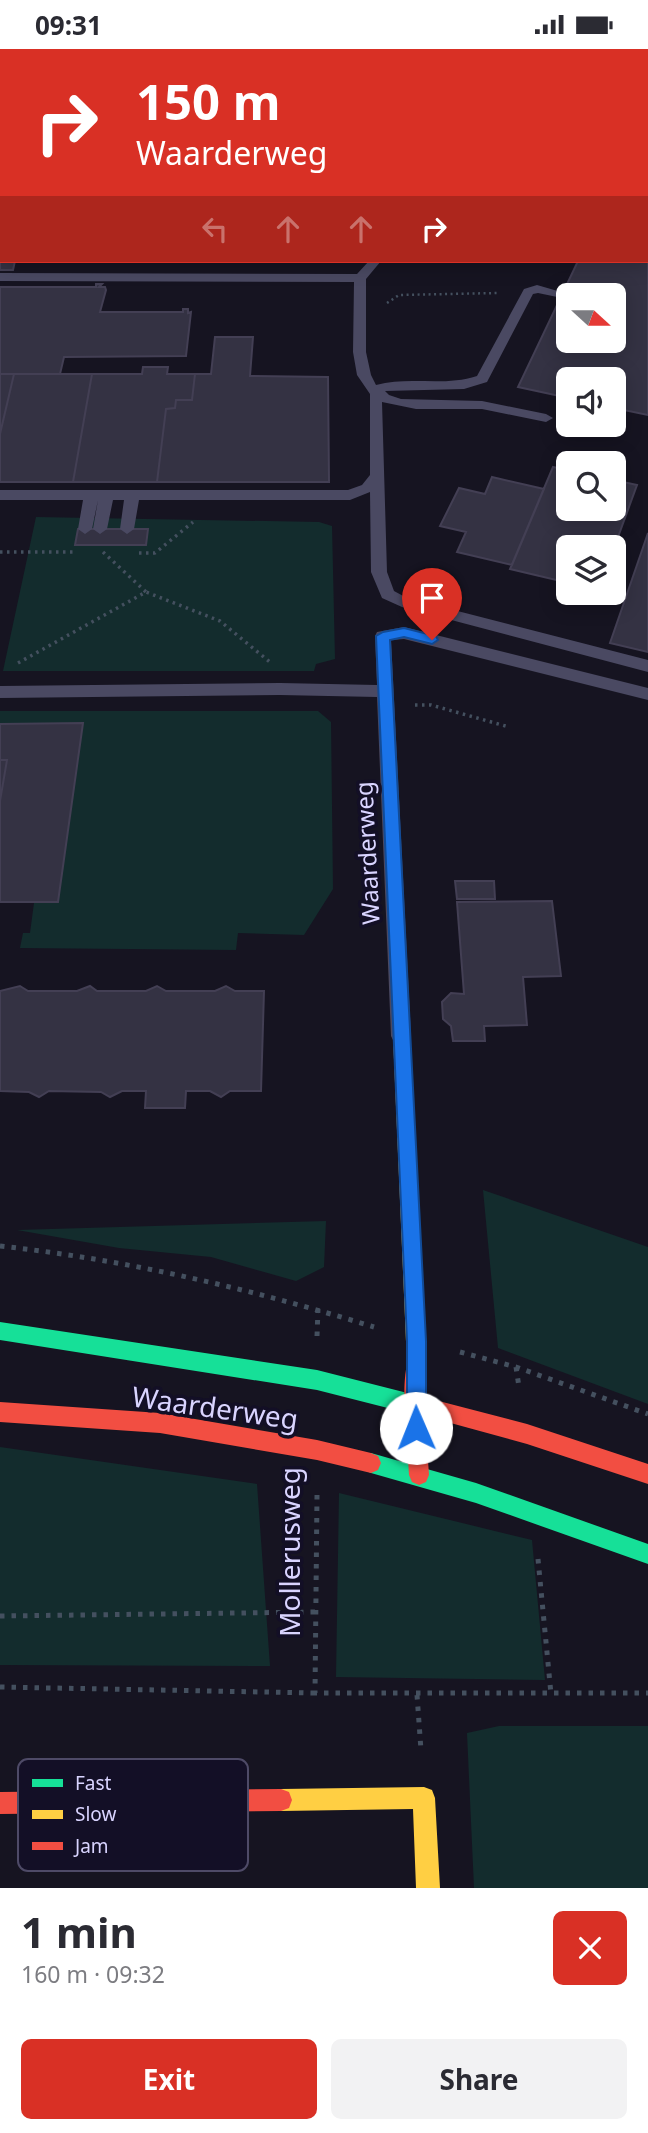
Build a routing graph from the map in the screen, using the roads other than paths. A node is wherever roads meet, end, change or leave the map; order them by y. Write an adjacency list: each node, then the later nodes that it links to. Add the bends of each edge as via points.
1 (373, 263): 3 (lane)
2 (0, 277): 3 (lane)
3 (360, 278): 5 (lane, via 360,362 365,379)
4 (556, 292): 5 (lane, via 528,292 482,379 464,385 391,385)
5 (377, 393): 6 (lane, via 392,402 480,405); 7 (lane)
6 (546, 418)
7 (377, 475): 9 (lane, via 367,488 332,497); 10 (lane, via 379,572 387,594)
8 (0, 495): 9 (lane)
9 (119, 496): 9 (lane, via 113,529)
10 (648, 666)
11 (385, 691): 12 (lane); 13 (lane, Waarderweg, via 383,636 404,633); 14 (lane, Waarderweg)
12 (0, 692)
13 (648, 694)
14 (401, 1036): 16 (main road, Waarderweg, via 417,1341)
15 (0, 1331): 16 (main road, Waarderweg, via 317,1380)
16 (415, 1405): 18 (main road, Waarderweg, via 527,1434); 19 (main road, Waarderweg)
17 (0, 1412): 19 (main road, Waarderweg, via 160,1423 317,1450)
18 (648, 1474)
19 (419, 1475): 20 (main road, Waarderweg)
20 (648, 1554)
21 (248, 1800): 24 (main road, via 424,1798)
22 (0, 1803): 23 (main road)
23 (18, 1803)
24 (428, 1888)

